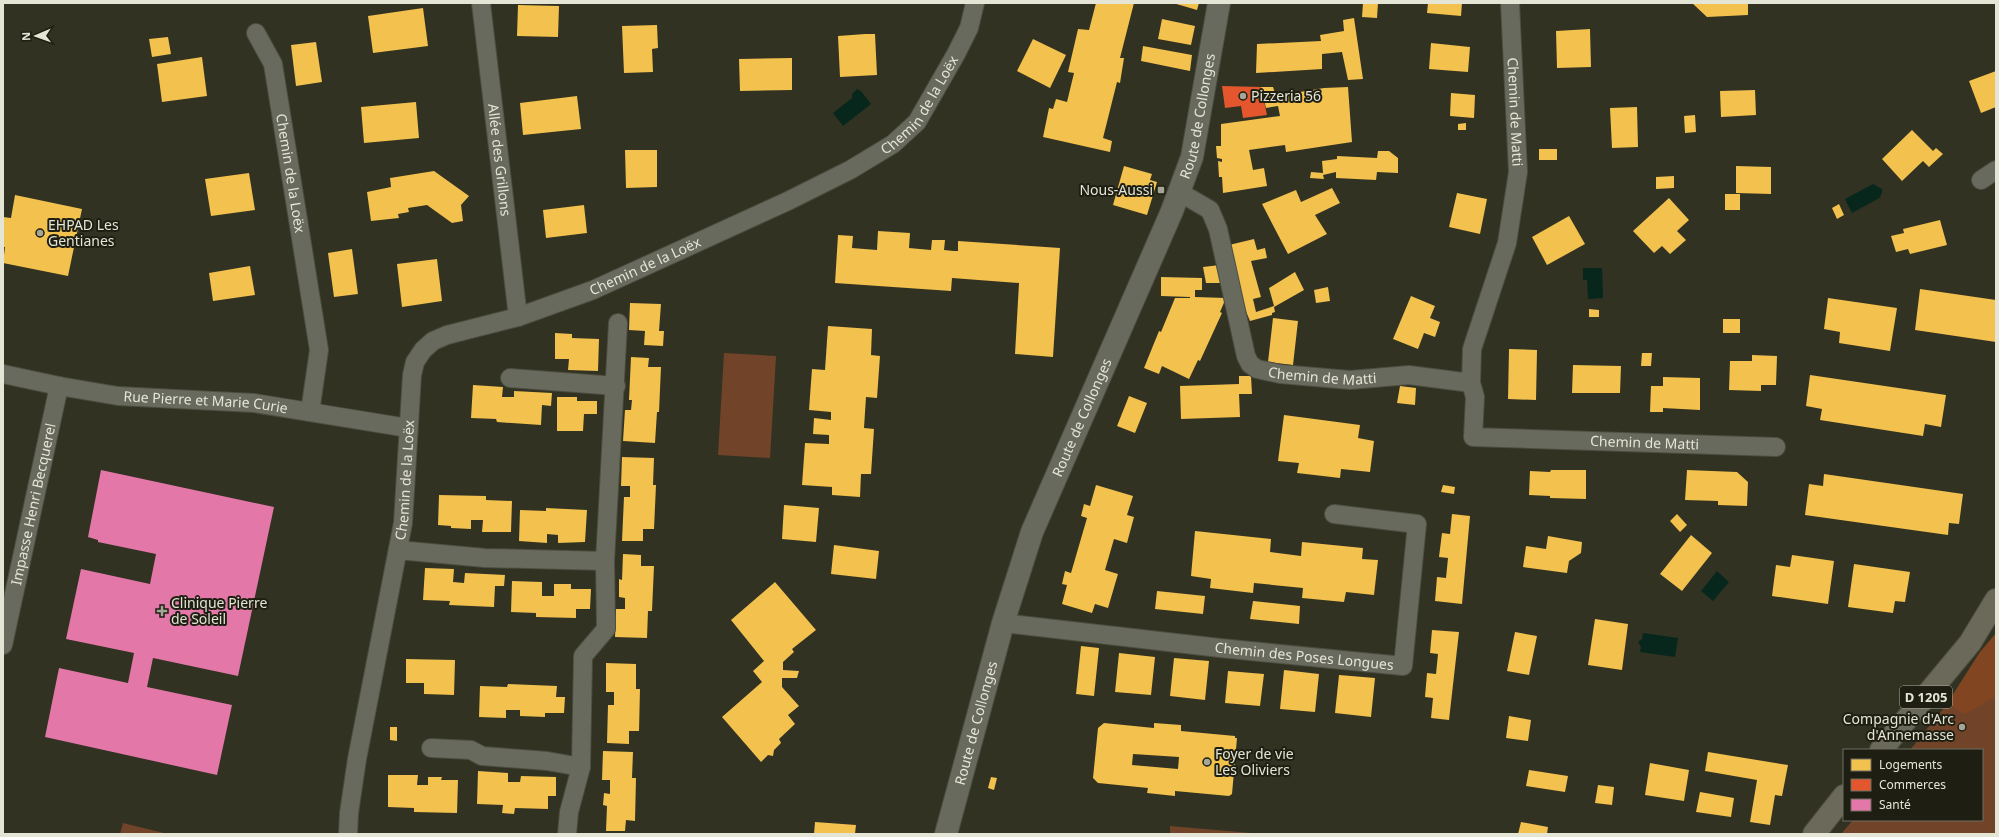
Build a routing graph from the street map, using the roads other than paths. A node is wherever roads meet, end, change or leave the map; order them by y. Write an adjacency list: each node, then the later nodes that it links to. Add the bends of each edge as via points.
1 (481, 3): 9 (street, Allée des Grillons)
2 (975, 3): 9 (street, Chemin de la Loëx, via 969,28 959,49 917,122 893,144 850,170 692,246 593,290)
3 (1219, 3): 8 (street, Route de Collonges, via 1192,157)
4 (1510, 3): 13 (street, Chemin de Matti, via 1517,186 1507,243 1472,349)
5 (256, 33): 16 (street, Chemin de la Loëx, via 273,64 319,350)
6 (1996, 170): 7 (street)
7 (1981, 180)
8 (1179, 192): 13 (street, Chemin de Matti, via 1210,210 1218,228 1246,356 1250,364 1257,369 1280,374 1350,380 1409,375); 24 (street, Route de Collonges, via 1032,532)
9 (518, 317): 17 (street, Chemin de la Loëx, via 448,335 433,341 422,350 415,362 412,375)
10 (618, 323): 15 (street)
11 (3, 374): 14 (street, Rue Pierre et Marie Curie)
12 (510, 378): 15 (street)
13 (1471, 383): 18 (street, Chemin de Matti, via 1474,398 1473,437)
14 (59, 386): 16 (street, Rue Pierre et Marie Curie, via 135,398 254,403); 26 (street, Impasse Henri Becquerel)
15 (616, 386): 21 (street)
16 (310, 412): 17 (street, Rue Pierre et Marie Curie)
17 (408, 428): 20 (street, Chemin de la Loëx, via 403,523)
18 (1776, 447)
19 (1334, 514): 24 (street, Chemin des Poses Longues, via 1417,524 1403,666 1205,647)
20 (398, 550): 21 (street, Chemin de la Loëx, via 485,558); 31 (street, Chemin de la Loëx, via 357,758)
21 (605, 561): 29 (street, via 606,629 583,656)
22 (1996, 600): 25 (main road)
23 (1996, 621): 25 (main road, D 1205)
24 (1003, 623): 33 (street, Route de Collonges)
25 (1970, 643): 28 (main road, D 1205)
26 (3, 645)
27 (431, 748): 29 (street, via 471,750 482,756 548,761)
28 (1882, 749)
29 (581, 767): 32 (street, via 569,812)
30 (1843, 797): 34 (main road)
31 (348, 834)
32 (567, 834)
33 (946, 834)
34 (1814, 834)

